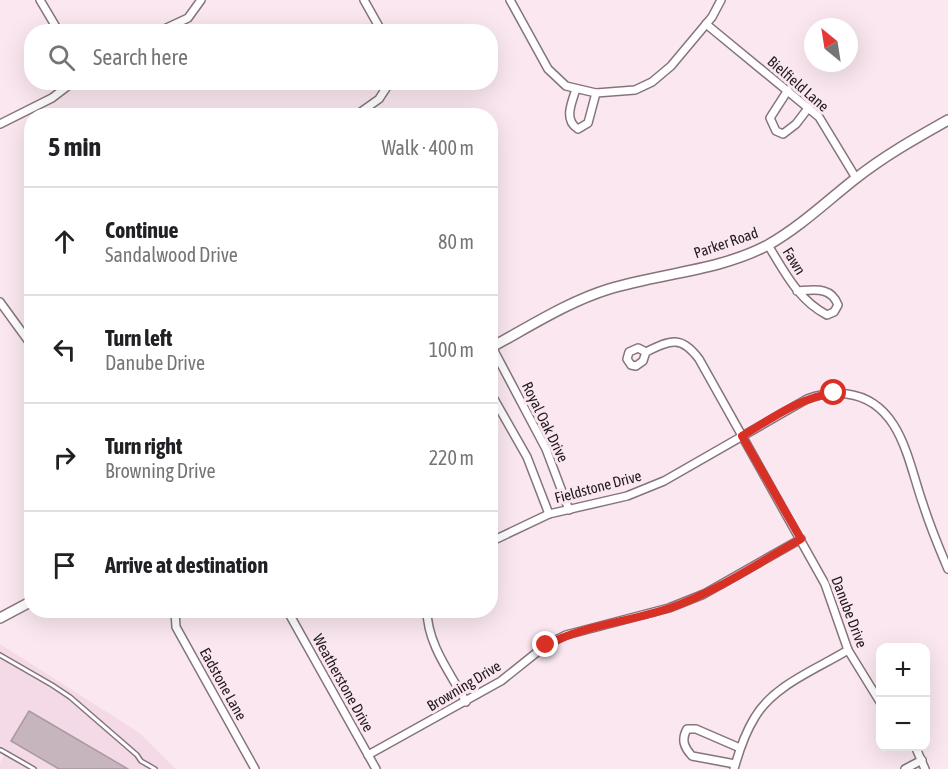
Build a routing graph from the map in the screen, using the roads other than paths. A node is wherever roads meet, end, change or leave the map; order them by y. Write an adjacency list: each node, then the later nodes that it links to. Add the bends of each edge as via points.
1 (40, 0): 6 (street)
2 (201, 0): 7 (street, via 188,18)
3 (364, 0): 8 (street)
4 (510, 0): 10 (street, via 548,69 566,86)
5 (721, 0): 9 (street)
6 (54, 24)
7 (175, 24)
8 (378, 24)
9 (706, 24): 13 (street, Bielfield Lane); 14 (street, via 671,66 652,82 635,90)
10 (576, 89): 14 (street); 14 (street, via 569,112 570,121 578,129 588,123)
11 (62, 90): 16 (street)
12 (385, 90): 17 (street)
13 (788, 90): 15 (street, Bielfield Lane); 15 (street, via 770,118 776,131 790,131)
14 (597, 93)
15 (809, 107): 21 (street, Bielfield Lane, via 829,131)
16 (32, 108)
17 (366, 108)
18 (24, 112): 20 (street)
19 (948, 120): 21 (main road, Parker Road)
20 (0, 124)
21 (856, 178): 22 (main road, Parker Road)
22 (768, 244): 23 (street, Fawn); 26 (main road, Parker Road, via 740,257 579,300)
23 (797, 291): 23 (street, Fawn, via 814,309 826,315 838,305 828,292)
24 (0, 302): 25 (street)
25 (24, 335)
26 (498, 344)
27 (646, 352): 30 (street, Danube Drive, via 679,341 691,348)
28 (498, 361): 31 (street, Royal Oak Drive, via 546,449)
29 (498, 406): 32 (street, via 527,457)
30 (742, 436): 31 (street, Fieldstone Drive, via 664,481 627,496); 34 (street, Danube Drive); 35 (street, Fieldstone Drive, via 820,394 862,396 892,420)
31 (569, 510): 32 (street, Fieldstone Drive)
32 (549, 514): 33 (street, Fieldstone Drive)
33 (498, 538)
34 (801, 539): 41 (street, Danube Drive, via 825,584); 44 (street, Browning Drive, via 704,594 669,608 566,635)
35 (948, 569)
36 (24, 605): 37 (main road)
37 (0, 618)
38 (175, 618): 53 (street, Eadstone Lane, via 176,627)
39 (291, 618): 48 (street, Weatherstone Drive)
40 (428, 618): 44 (street, via 436,649)
41 (848, 650): 43 (street, Danube Drive); 45 (street, via 785,686 755,716)
42 (0, 655): 52 (lane, via 70,698)
43 (877, 697)
44 (466, 702): 48 (street, Browning Drive)
45 (740, 748): 50 (street); 50 (street, via 696,729 687,729 683,737 692,756)
46 (0, 751): 51 (lane)
47 (917, 751): 49 (street)
48 (368, 756): 54 (street, Weatherstone Drive)
49 (922, 760): 55 (street); 56 (street)
50 (735, 766)
51 (34, 769)
52 (155, 769)
53 (255, 769)
54 (376, 769)
55 (905, 769)
56 (925, 769)

